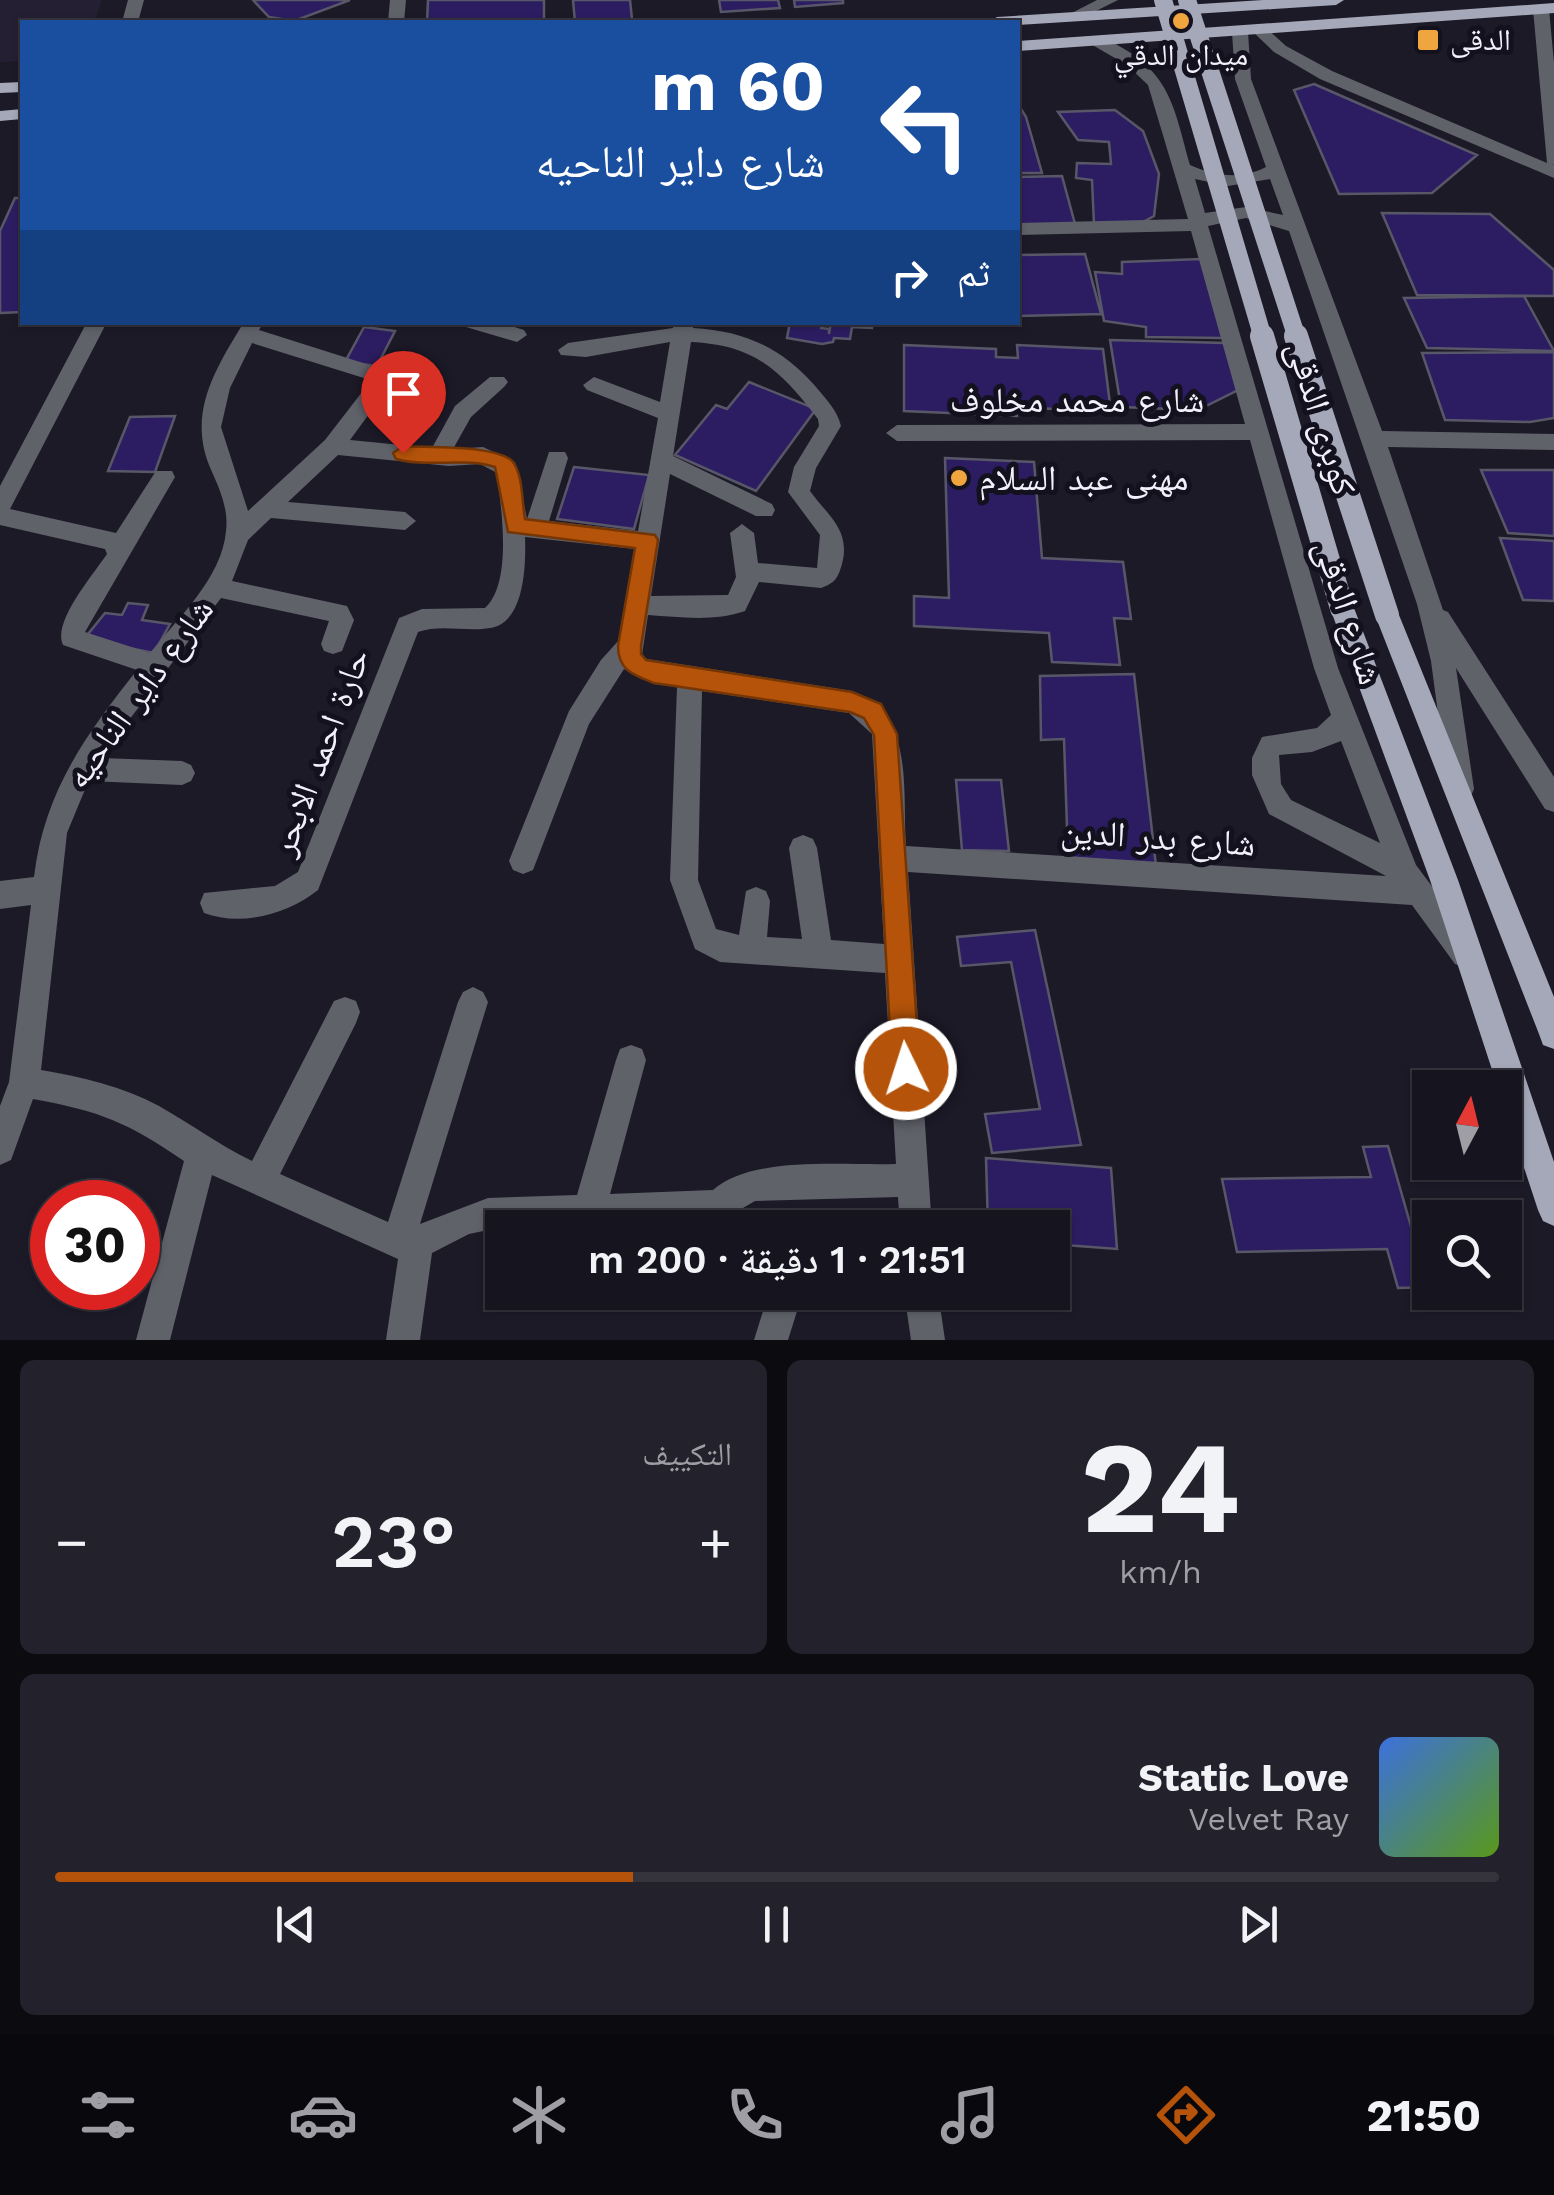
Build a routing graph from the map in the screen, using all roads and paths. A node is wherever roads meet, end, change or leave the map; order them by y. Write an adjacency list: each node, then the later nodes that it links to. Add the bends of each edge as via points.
1 (1110, 0): 7 (street)
2 (1163, 0): 72 (main road, كوبرى الدقى, bridge, via 1342,608)
3 (1187, 0): 59 (main road, كوبرى الدقى, bridge, via 1387,615)
4 (1336, 0): 5 (main road)
5 (1216, 4): 7 (main road)
6 (1548, 9): 9 (main road); 12 (street)
7 (1070, 18): 8 (main road)
8 (1020, 21)
9 (1250, 32): 10 (main road); 14 (street, via 1242,79); 15 (street, via 1326,75)
10 (1095, 40): 11 (main road); 13 (street, شارع الدقى, via 1155,80)
11 (1020, 46)
12 (1554, 160)
13 (1180, 168): 14 (street, via 1232,182); 16 (street, شارع الدقى)
14 (1276, 169): 17 (street)
15 (1554, 172)
16 (1196, 225): 17 (street, via 1242,212); 18 (street); 29 (street, شارع الدقى)
17 (1296, 227): 31 (street)
18 (1020, 229)
19 (95, 325): 38 (street)
20 (483, 325): 24 (street)
21 (251, 328): 33 (street, via 375,374 380,384); 45 (street, via 210,424 234,491)
22 (683, 328): 23 (street); 28 (street); 48 (street, via 765,352 828,416 830,426 805,467 799,492 832,534 827,574)
23 (632, 330): 25 (street, via 591,350)
24 (517, 335)
25 (568, 350)
26 (497, 382): 34 (street, via 463,412)
27 (594, 386): 28 (street)
28 (669, 414): 36 (street)
29 (1256, 432): 30 (street, شارع محمد مخلوف); 56 (street, شارع الدقى)
30 (897, 433)
31 (1374, 439): 32 (street); 51 (street)
32 (1554, 442)
33 (333, 446): 34 (street); 39 (street)
34 (438, 457): 43 (street, via 502,462)
35 (558, 458): 43 (street)
36 (661, 460): 40 (street); 46 (street)
37 (164, 477): 47 (street)
38 (0, 508)
39 (265, 509): 42 (street); 45 (street)
40 (764, 510)
41 (0, 516): 47 (street)
42 (405, 521)
43 (525, 528): 46 (street); 68 (street, حارة احمد الابحر, via 498,614 414,620 405,632 308,881 267,904)
44 (742, 533): 48 (street)
45 (239, 534): 49 (street, شارع داير الناحيه)
46 (647, 540): 50 (street)
47 (119, 548): 54 (street, via 73,625 72,638)
48 (748, 577): 50 (street, via 736,604)
49 (216, 587): 52 (street, via 338,613 342,620); 54 (street, شارع داير الناحيه)
50 (636, 604): 53 (street)
51 (1429, 604): 59 (street); 60 (street)
52 (332, 644)
53 (630, 646): 55 (street, via 629,658 638,667); 63 (street, via 605,669 581,717)
54 (156, 666): 57 (street, شارع داير الناحيه)
55 (690, 678): 62 (street, via 852,702 872,711 885,734); 69 (street, via 684,880 705,939 720,948)
56 (1344, 718): 64 (street, شارع الدقى); 64 (street, via 1327,738 1271,746 1264,753 1272,795 1285,811 1363,847)
57 (80, 769): 58 (street); 65 (street, شارع داير الناحيه, via 53,833)
58 (182, 773)
59 (1463, 799): 75 (main road)
60 (1554, 800)
61 (803, 848): 70 (street)
62 (893, 858): 64 (street, شارع بدر الدين); 71 (street)
63 (523, 862)
64 (1412, 882): 72 (street, شارع الدقى)
65 (48, 889): 66 (street); 77 (street, شارع داير الناحيه)
66 (0, 895)
67 (756, 901): 69 (street)
68 (214, 903)
69 (752, 950): 70 (street)
70 (819, 954): 71 (street)
71 (899, 959): 80 (street)
72 (1472, 962): 85 (main road, شارع الدقى)
73 (473, 1002): 87 (street)
74 (344, 1012): 81 (street)
75 (1554, 1034)
76 (631, 1060): 82 (street)
77 (24, 1082): 78 (street, شارع داير الناحيه); 79 (street, via 92,1094 146,1117)
78 (0, 1149)
79 (202, 1154): 81 (street); 90 (street)
80 (914, 1180): 83 (street, via 755,1185 719,1206); 84 (street)
81 (259, 1182): 87 (street)
82 (590, 1210)
83 (616, 1210)
84 (915, 1210)
85 (1554, 1210)
86 (485, 1215): 87 (street)
87 (407, 1243): 91 (street)
88 (780, 1310): 92 (street)
89 (924, 1310): 93 (street)
90 (153, 1340)
91 (402, 1340)
92 (771, 1340)
93 (928, 1340)

